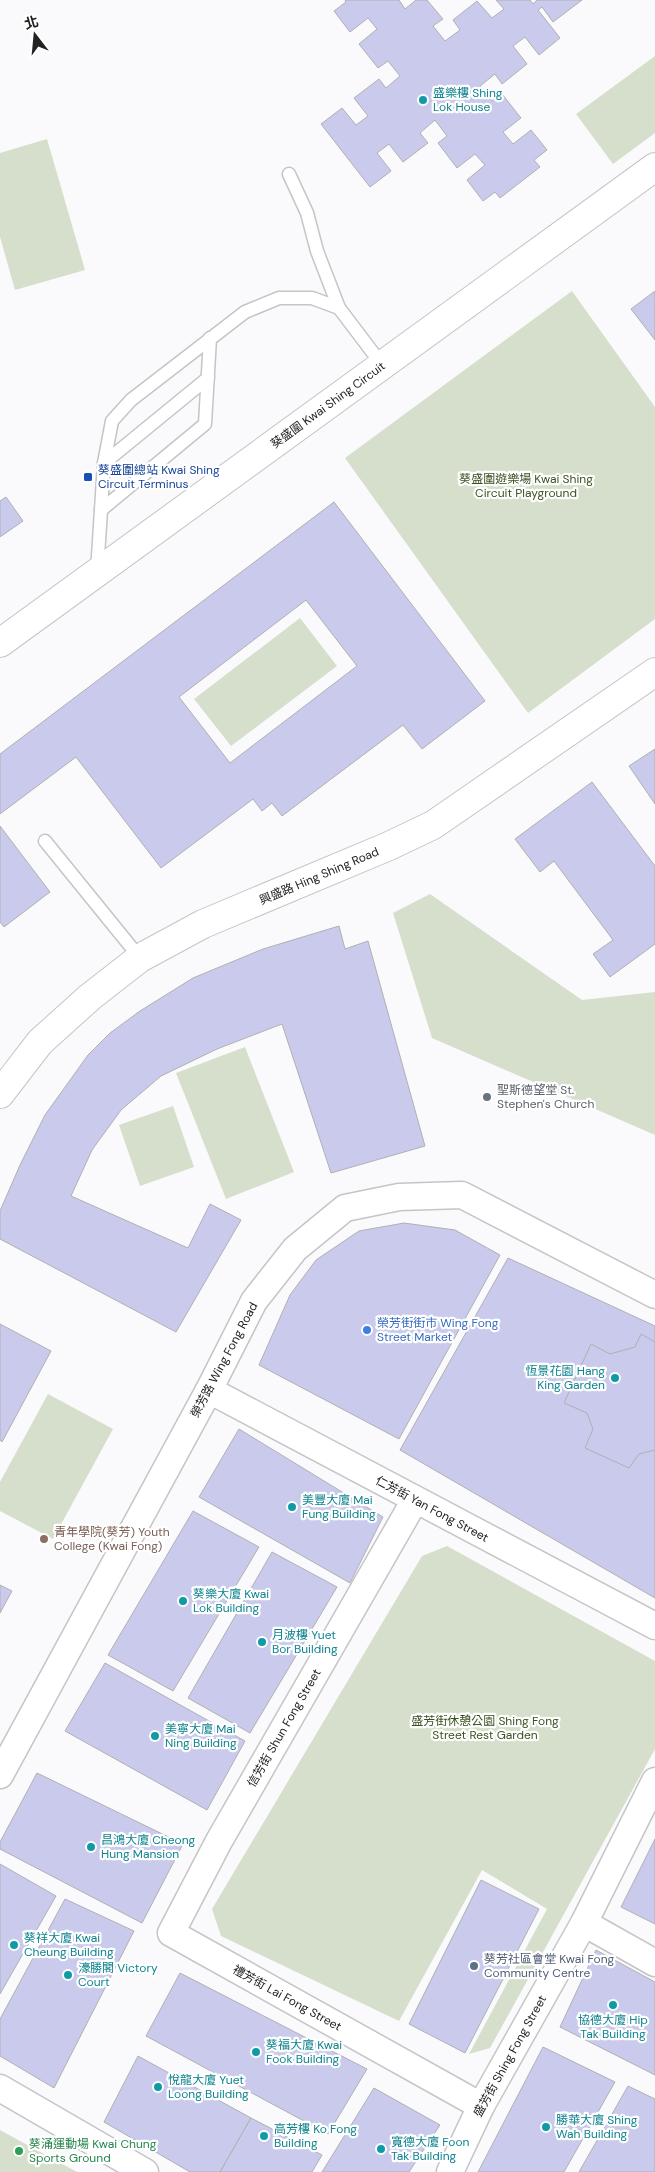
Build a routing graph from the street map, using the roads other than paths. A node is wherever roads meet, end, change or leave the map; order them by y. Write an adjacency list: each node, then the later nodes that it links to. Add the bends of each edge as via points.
1 (655, 168): 5 (street, 葵盛圍 Kwai Shing Circuit)
2 (289, 174): 3 (lane, via 307,213 317,252)
3 (339, 308): 4 (lane, via 312,298 279,298 245,312); 5 (lane)
4 (210, 338): 6 (lane); 7 (lane, via 131,400 112,421)
5 (383, 366): 9 (street, 葵盛圍 Kwai Shing Circuit)
6 (208, 378): 7 (lane); 8 (lane, via 205,424)
7 (104, 463): 8 (lane)
8 (101, 510): 9 (lane)
9 (97, 573): 10 (street, 葵盛圍 Kwai Shing Circuit)
10 (0, 643)
11 (655, 672): 13 (street, 興盛路 Hing Shing Road, via 433,825 203,924)
12 (45, 841): 13 (lane)
13 (140, 958): 14 (street, 興盛路 Hing Shing Road, via 40,1042)
14 (0, 1094)
15 (655, 1295): 16 (street, 榮芳路 Wing Fong Road, via 462,1195 390,1198 345,1208 295,1249 254,1301)
16 (209, 1390): 17 (street, 仁芳街 Yan Fong Street); 19 (street, 榮芳路 Wing Fong Road)
17 (415, 1500): 18 (street, 仁芳街 Yan Fong Street); 22 (street, 信芳街 Shun Fong Street, via 219,1841)
18 (655, 1626)
19 (4, 1759)
20 (655, 1781): 21 (street, 盛芳街 Shing Fong Street)
21 (584, 1923): 23 (street); 25 (street, 盛芳街 Shing Fong Street)
22 (171, 1933): 25 (street, 禮芳街 Lai Fong Street)
23 (655, 1963)
24 (0, 2088): 26 (street)
25 (482, 2106): 27 (street, 盛芳街 Shing Fong Street)
26 (146, 2172)
27 (450, 2172)

